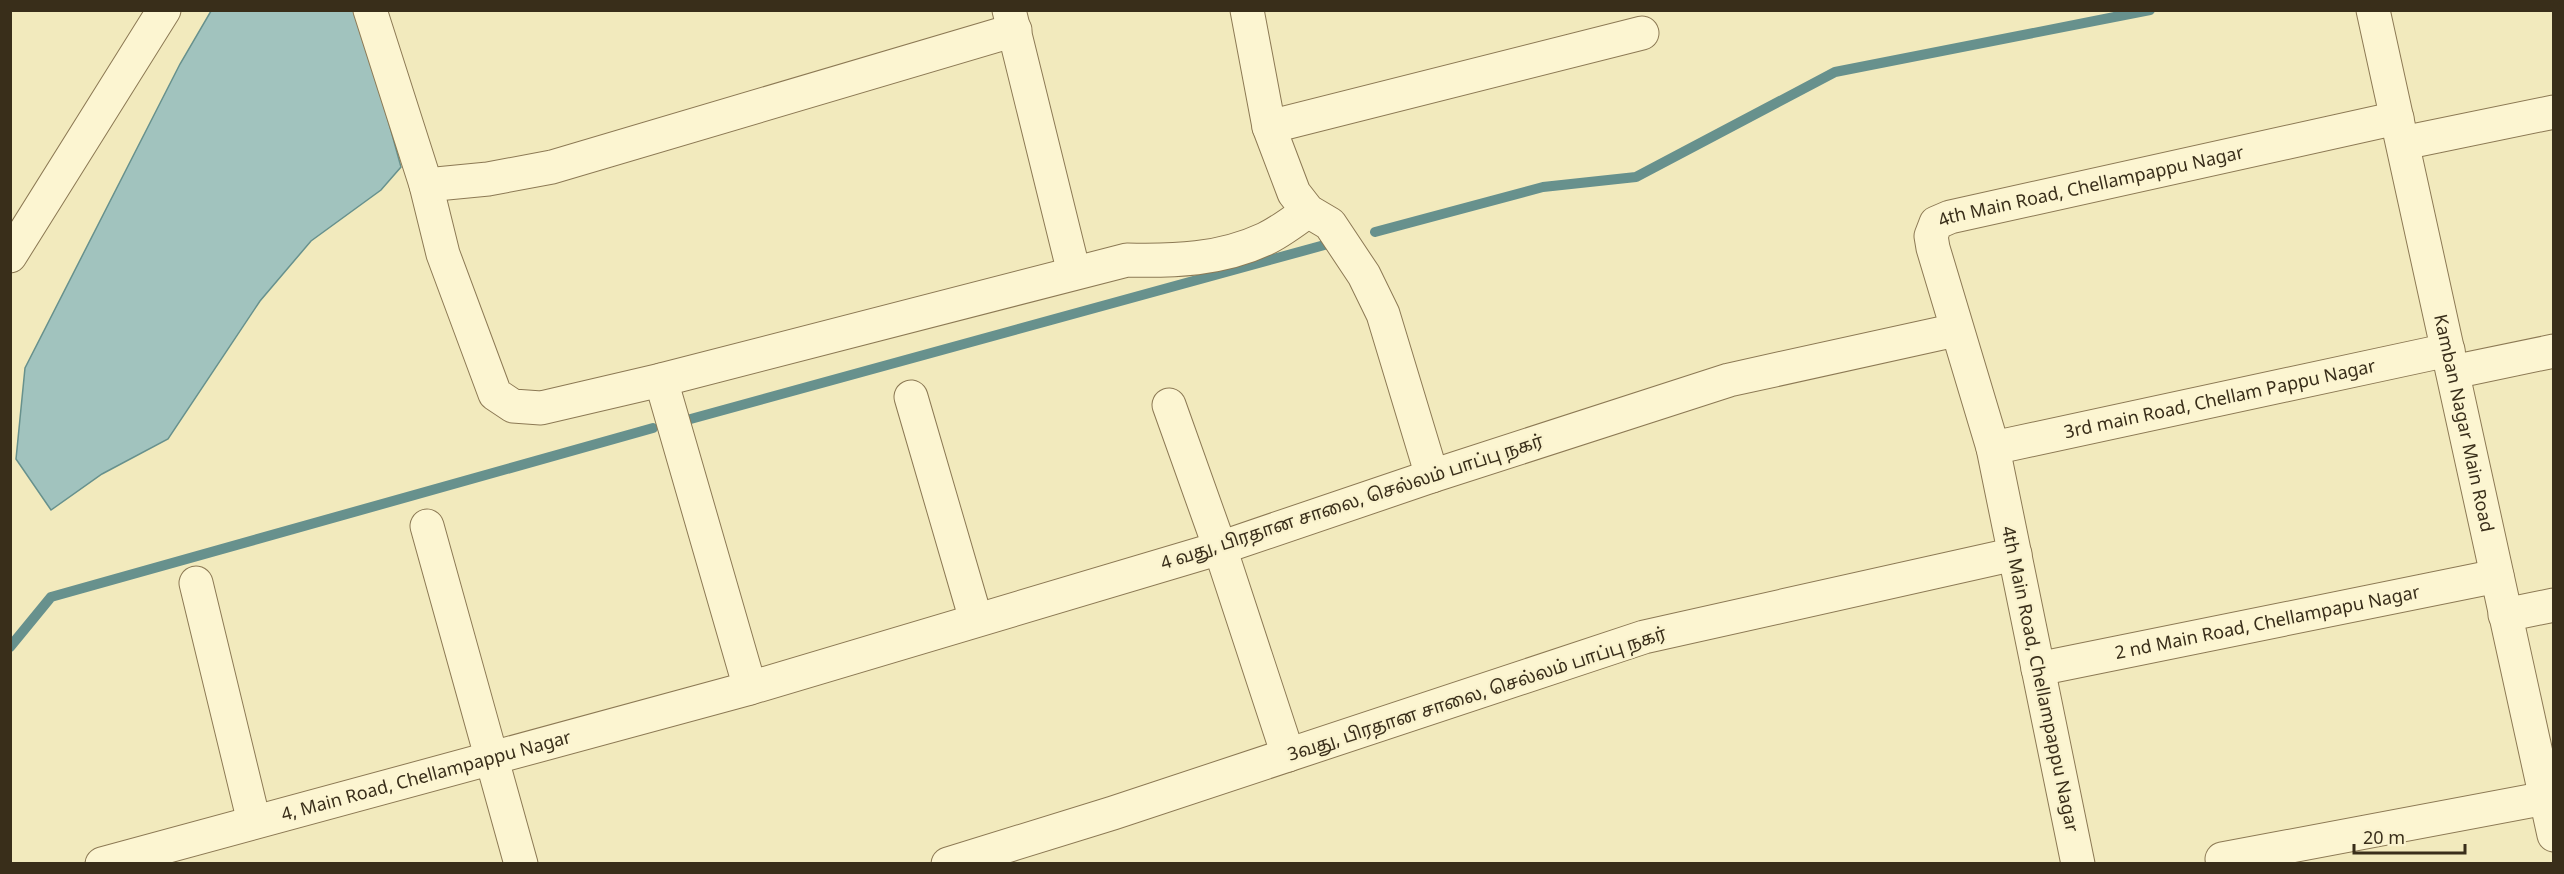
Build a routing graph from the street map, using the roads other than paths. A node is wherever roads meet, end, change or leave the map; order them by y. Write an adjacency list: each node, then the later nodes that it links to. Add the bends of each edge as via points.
1 (164, 10): 12 (street)
2 (370, 10): 10 (street)
3 (1247, 10): 8 (street)
4 (2373, 10): 9 (street, Kamban Nagar Main Road)
5 (1012, 20): 10 (street, via 552,167); 13 (street)
6 (1642, 33): 8 (street)
7 (2553, 112): 9 (street)
8 (1269, 127): 11 (street, via 1294,193)
9 (2400, 130): 14 (street, 4th Main Road, Chellampappu Nagar, via 1950,217 1936,223 1931,236); 16 (street, Kamban Nagar Main Road)
10 (426, 185): 17 (street, via 443,254 495,394 513,406 542,408)
11 (1308, 211): 13 (street, via 1266,239 1239,249 1200,259 1127,260); 21 (street, via 1330,224 1364,275 1383,314)
12 (10, 256)
13 (1074, 273): 17 (street)
14 (1956, 330): 20 (street, 4th Main Road, Chellampappu Nagar); 21 (street, 4 வது, பிரதான சாலை, செல்லம் பாப்பு நகர், via 1729,380)
15 (2553, 351): 16 (street, 3rd main Road, Chellam Pappu Nagar)
16 (2450, 361): 20 (street, 3rd main Road, Chellam Pappu Nagar); 25 (street, Kamban Nagar Main Road)
17 (660, 380): 31 (street)
18 (911, 398): 29 (street)
19 (1169, 405): 23 (street)
20 (1993, 448): 24 (street, 4th Main Road, Chellampappu Nagar)
21 (1432, 476): 23 (street, 4 வது, பிரதான சாலை, செல்லம் பாப்பு நகர்)
22 (427, 526): 33 (street)
23 (1220, 548): 29 (street, 4 வது, பிரதான சாலை, செல்லம் பாப்பு நகர்); 32 (street)
24 (2015, 554): 30 (street, 4th Main Road, Chellampappu Nagar); 32 (street, 3வது, பிரதான சாலை, செல்லம் பாப்பு நகர், via 1644,637)
25 (2497, 576): 28 (street, Kamban Nagar Main Road); 30 (street, 2 nd Main Road, Chellampapu Nagar)
26 (196, 583): 35 (street)
27 (2553, 605): 28 (street)
28 (2505, 615): 34 (street, Kamban Nagar Main Road)
29 (976, 620): 31 (street, 4 வது, பிரதான சாலை, செல்லம் பாப்பு நகர்)
30 (2038, 669): 41 (street, 4th Main Road, Chellampappu Nagar)
31 (750, 688): 33 (street, 4, Main Road, Chellampappu Nagar)
32 (1288, 755): 40 (street, 3வது, பிரதான சாலை, செல்லம் பாப்பு நகர்)
33 (492, 758): 35 (street, 4, Main Road, Chellampappu Nagar); 39 (street)
34 (2546, 798): 36 (street, Kamban Nagar Main Road); 37 (street)
35 (254, 822): 38 (street, 4, Main Road, Chellampappu Nagar)
36 (2553, 835)
37 (2222, 859)
38 (102, 864)
39 (521, 864)
40 (948, 864)
41 (2078, 864)

